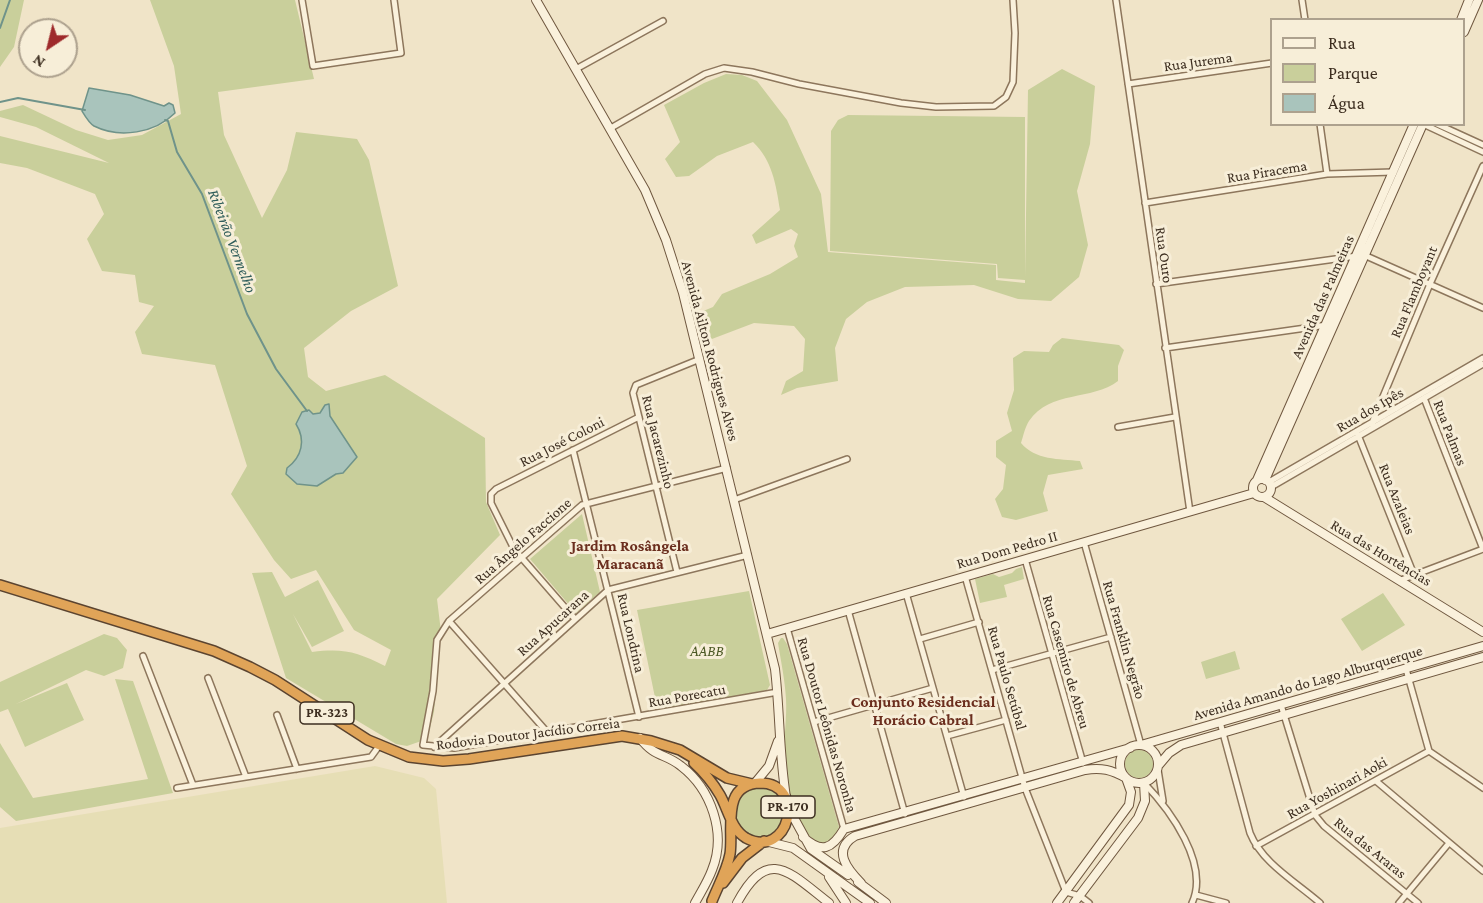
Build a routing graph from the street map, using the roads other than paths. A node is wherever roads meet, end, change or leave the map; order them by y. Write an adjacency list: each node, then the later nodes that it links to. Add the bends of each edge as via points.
1 (302, 0): 2 (street, via 313,66 401,53)
2 (394, 0)
3 (536, 0): 14 (street, Avenida Ailton Rodrigues Alves)
4 (1013, 0): 21 (street, via 1012,82 1006,97 994,106 901,103 724,68 705,74)
5 (1116, 0): 15 (street, Rua Ouro)
6 (1302, 0): 9 (street)
7 (1469, 0): 10 (street)
8 (1478, 0): 12 (street)
9 (1305, 18)
10 (1462, 18)
11 (663, 21): 14 (street)
12 (1465, 30)
13 (1270, 63): 15 (street, Rua Jurema)
14 (576, 69): 21 (street, Avenida Ailton Rodrigues Alves)
15 (1128, 84): 27 (street, Rua Ouro)
16 (1320, 126): 26 (street)
17 (1413, 126): 25 (street, Avenida das Palmeiras)
18 (1423, 126): 28 (street, Avenida das Palmeiras)
19 (1425, 126): 23 (street)
20 (1441, 126): 22 (street)
21 (611, 128): 35 (street, Avenida Ailton Rodrigues Alves, via 658,221 683,293)
22 (1483, 145)
23 (1483, 152)
24 (1483, 166): 30 (street, Rua Flamboyant)
25 (1393, 172): 26 (street, Rua Piracema); 28 (street, Avenida das Palmeiras)
26 (1327, 174): 27 (street, Rua Piracema)
27 (1145, 203): 29 (street, Rua Ouro)
28 (1360, 255): 29 (street); 30 (street); 32 (street, Avenida das Palmeiras)
29 (1156, 284): 33 (street, Rua Ouro)
30 (1430, 284): 31 (street); 40 (street, Rua Flamboyant)
31 (1483, 308)
32 (1329, 325): 33 (street); 46 (street, Avenida das Palmeiras)
33 (1165, 348): 39 (street, Rua Ouro)
34 (1483, 358): 37 (street, Rua dos Ipês)
35 (699, 359): 38 (street, Rua Jacarezinho, via 636,385 633,393); 45 (street, Avenida Ailton Rodrigues Alves)
36 (1483, 364): 37 (street, Rua dos Ipês)
37 (1423, 396): 40 (street, Rua dos Ipês); 54 (street, Rua Palmas)
38 (639, 417): 43 (street, Rua José Coloni); 47 (street, Rua Jacarezinho)
39 (1176, 417): 41 (street); 52 (street, Rua Ouro)
40 (1373, 425): 42 (street, Rua dos Ipês)
41 (1118, 427)
42 (1358, 434): 46 (street, Rua dos Ipês); 59 (street, Rua Azaleias)
43 (573, 450): 51 (street, Rua Londrina); 56 (street, Rua José Coloni, via 491,494 491,503)
44 (847, 459): 50 (street)
45 (727, 468): 47 (street, Rua Ângelo Faccione); 50 (street, Avenida Ailton Rodrigues Alves)
46 (1266, 482): 48 (street, via 1252,487); 49 (street, via 1270,493)
47 (656, 486): 51 (street, Rua Ângelo Faccione); 58 (street, Rua Jacarezinho)
48 (1254, 493): 49 (street, Rua das Hortências); 52 (street, Rua Dom Pedro II)
49 (1264, 497): 61 (street, Rua das Hortências)
50 (734, 500): 55 (street, Avenida Ailton Rodrigues Alves)
51 (587, 503): 56 (street, Rua Ângelo Faccione); 63 (street, Rua Londrina)
52 (1190, 512): 53 (street, Rua Dom Pedro II)
53 (1084, 543): 57 (street, Rua Dom Pedro II); 72 (street, Rua Franklin Negrão)
54 (1483, 549): 59 (street)
55 (748, 555): 58 (street, Rua Apucarana); 71 (street, Avenida Ailton Rodrigues Alves)
56 (520, 558): 66 (street); 67 (street, Rua Ângelo Faccione)
57 (1025, 560): 60 (street, Rua Dom Pedro II); 75 (street, Rua Casemiro de Abreu)
58 (677, 572): 63 (street, Rua Apucarana)
59 (1414, 575): 61 (street)
60 (965, 576): 64 (street, Rua Dom Pedro II); 68 (street, Rua Paulo Setúbal)
61 (1401, 580): 70 (street, Rua das Hortências)
62 (0, 585): 100 (highway, Rodovia Doutor Jacídio Correia / PR-323, via 214,651 275,681)
63 (608, 590): 66 (street, Rua Apucarana); 89 (street, Rua Londrina)
64 (906, 593): 65 (street, Rua Dom Pedro II); 73 (street)
65 (848, 610): 69 (street, Rua Dom Pedro II); 85 (street)
66 (575, 620): 82 (street, Rua Apucarana)
67 (449, 621): 82 (street); 101 (street, Rua Porecatu, via 437,640 423,745)
68 (978, 622): 73 (street); 79 (street, Rua Paulo Setúbal)
69 (787, 628): 71 (street, Rua Dom Pedro II); 91 (street, Rua Doutor Leônidas Noronha)
70 (1483, 632)
71 (767, 634): 84 (street, Avenida Ailton Rodrigues Alves)
72 (1111, 637): 75 (street); 99 (street, Rua Franklin Negrão)
73 (920, 639): 83 (street)
74 (1483, 646): 78 (street, Avenida Amando do Lago Alburquerque)
75 (1052, 653): 79 (street); 104 (street, Rua Casemiro de Abreu)
76 (143, 656): 114 (street)
77 (1483, 657): 81 (street, Avenida Amando do Lago Alburquerque)
78 (1406, 669): 81 (street); 86 (street, Avenida Amando do Lago Alburquerque)
79 (992, 670): 90 (street, Rua Paulo Setúbal)
80 (208, 678): 108 (street)
81 (1409, 679): 88 (street, Avenida Amando do Lago Alburquerque); 103 (street)
82 (505, 684): 93 (street); 101 (street, Rua Apucarana)
83 (933, 688): 85 (street); 96 (street)
84 (778, 692): 89 (street, Rua Porecatu); 95 (street, Avenida Ailton Rodrigues Alves)
85 (873, 705): 91 (street); 122 (street)
86 (1281, 705): 88 (street, Rua das Araras); 92 (street, Avenida Amando do Lago Alburquerque)
87 (277, 715): 106 (street)
88 (1284, 715): 94 (street, Avenida Amando do Lago Alburquerque); 123 (street, Rua das Araras)
89 (639, 717): 93 (street, Rua Porecatu)
90 (1006, 720): 96 (street); 110 (street, Rua Paulo Setúbal)
91 (814, 722): 126 (street, Rua Doutor Leônidas Noronha)
92 (1220, 722): 94 (street); 99 (street, Avenida Amando do Lago Alburquerque)
93 (547, 732): 101 (street, Rua Porecatu, via 454,748)
94 (1222, 733): 105 (street, Avenida Amando do Lago Alburquerque, via 1181,745); 130 (street)
95 (779, 736): 113 (street, via 769,766); 120 (street)
96 (947, 736): 118 (street)
97 (640, 738): 98 (highway, Rodovia Doutor Jacídio Correia / PR-323); 100 (highway, Rodovia Doutor Jacídio Correia / PR-323, via 605,738 443,761 409,757); 139 (street, via 652,752 678,763 691,774 702,786 715,815 713,869)
98 (665, 745): 113 (highway, Rodovia Doutor Jacídio Correia / PR-323, via 727,778); 124 (highway, Rodovia Doutor Jacídio Correia / PR-323, via 709,778)
99 (1141, 745): 102 (street); 105 (street, via 1154,753)
100 (379, 746): 106 (street, via 371,757)
101 (435, 747)
102 (1130, 748): 104 (street); 109 (street, via 1121,760)
103 (1429, 751): 111 (street, Rua Yoshinari Aoki); 117 (street)
104 (1082, 760): 107 (street, Rua Casemiro de Abreu); 110 (street)
105 (1158, 768): 112 (street, via 1154,777); 119 (street)
106 (297, 769): 108 (street)
107 (1085, 770): 109 (street, via 1105,769); 116 (street)
108 (246, 777): 114 (street)
109 (1126, 778): 112 (street); 134 (street, via 1131,792 1129,805)
110 (1022, 779): 116 (street, Rua Paulo Setúbal); 118 (street)
111 (1376, 781): 123 (street, Rua Yoshinari Aoki); 129 (street)
112 (1144, 783): 119 (street); 137 (street, via 1145,801 1138,818)
113 (753, 784): 120 (highway, PR-170, via 772,786); 124 (highway, PR-170, via 735,796)
114 (193, 785): 115 (street)
115 (177, 788)
116 (1025, 788): 121 (street); 134 (street, Rua Paulo Setúbal)
117 (1483, 789)
118 (964, 795): 121 (street); 122 (street)
119 (1163, 803): 136 (street, via 1193,858)
120 (788, 804): 127 (street); 128 (highway, PR-170, via 789,819 783,831)
121 (967, 804): 125 (street)
122 (904, 812): 125 (street); 126 (street)
123 (1315, 815): 130 (street, Rua Yoshinari Aoki); 135 (street, Rua das Araras)
124 (731, 818): 128 (highway, via 746,837); 138 (highway, PR-170, via 729,857)
125 (907, 821): 133 (street, via 849,840 843,859)
126 (844, 829): 127 (street, via 827,848)
127 (803, 837): 133 (street, via 811,849)
128 (764, 841): 131 (street, via 793,848); 138 (highway, PR-170, via 742,858)
129 (1449, 843): 132 (street); 135 (street)
130 (1256, 846): 150 (street)
131 (820, 867): 142 (street); 143 (street)
132 (1483, 871)
133 (861, 883): 144 (street)
134 (1065, 892): 137 (street); 145 (street)
135 (1407, 894): 151 (street); 152 (street, Rua das Araras)
136 (1196, 895): 148 (street); 149 (street)
137 (1080, 896): 146 (street); 147 (street)
138 (711, 902)
139 (695, 903)
140 (737, 903): 141 (street, via 756,874 767,869 790,873)
141 (829, 903)
142 (846, 903)
143 (870, 903)
144 (886, 903)
145 (1057, 903)
146 (1074, 903)
147 (1089, 903)
148 (1192, 903)
149 (1226, 903)
150 (1320, 903)
151 (1399, 903)
152 (1418, 903)

